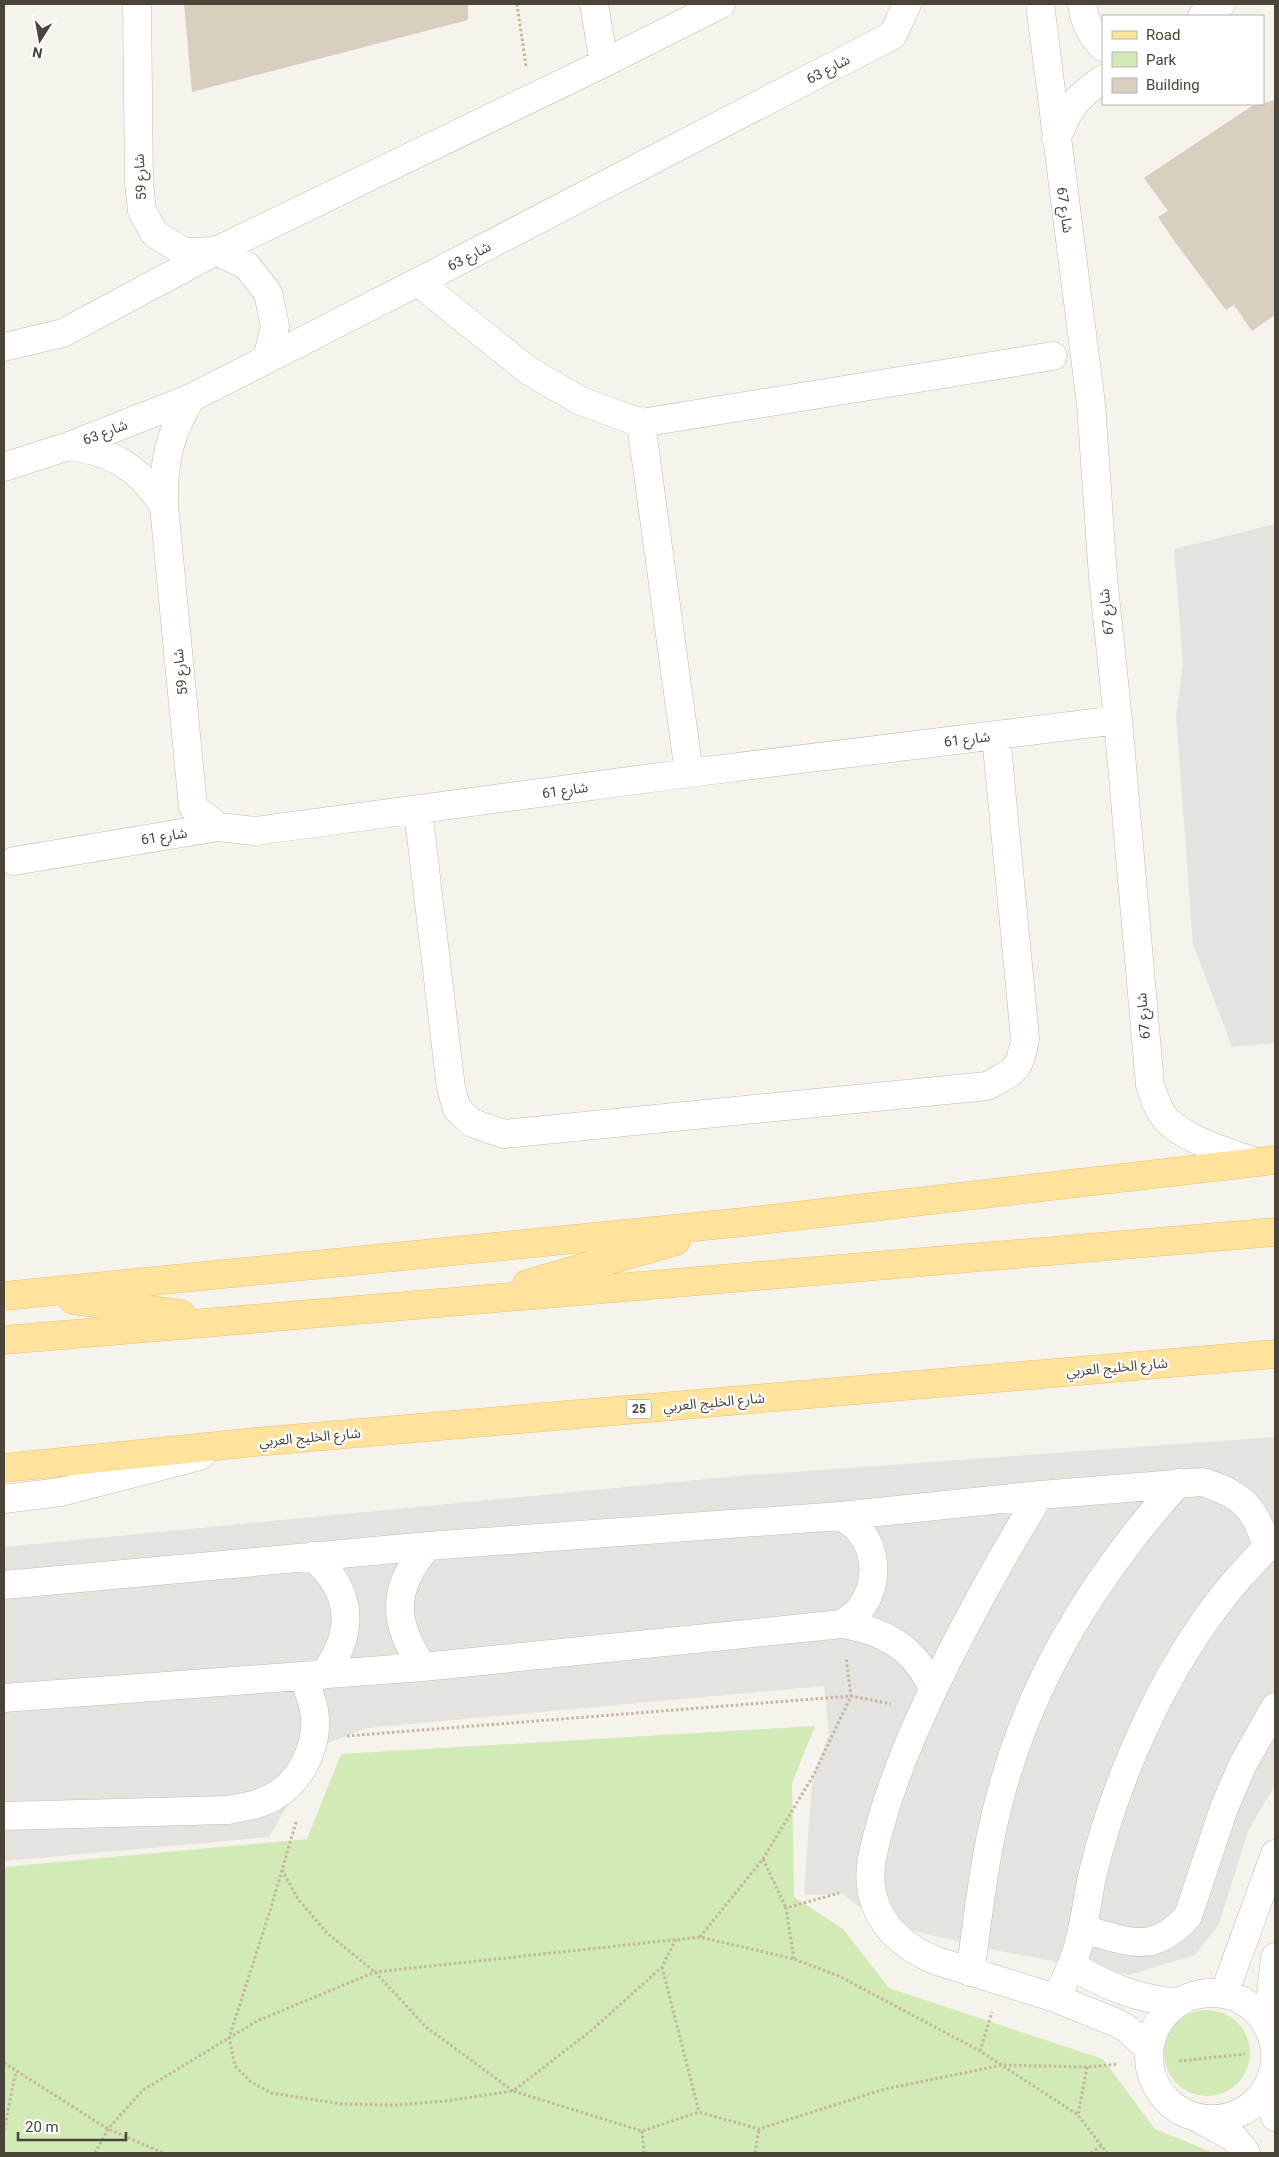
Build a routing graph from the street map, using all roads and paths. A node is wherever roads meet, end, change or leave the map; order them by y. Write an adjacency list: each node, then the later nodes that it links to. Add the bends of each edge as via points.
1 (137, 4): 15 (street, شارع 59, via 142,211 155,234 184,252)
2 (517, 4): 13 (path)
3 (594, 4): 11 (street)
4 (907, 4): 16 (street, شارع 63, via 893,35)
5 (1082, 4): 10 (street, via 1085,20)
6 (1222, 4): 9 (street)
7 (707, 7): 11 (street)
8 (1039, 9): 14 (street, شارع 67)
9 (1204, 15)
10 (1102, 46)
11 (604, 63): 13 (street)
12 (1102, 80): 14 (street, via 1076,100 1066,114)
13 (531, 98): 15 (street)
14 (1056, 139): 25 (street, شارع 67, via 1091,404 1103,577)
15 (216, 251): 17 (street, via 63,333); 19 (street, شارع 59, via 246,266 268,292 275,326)
16 (418, 282): 19 (street, شارع 63); 21 (street, via 530,371 581,401)
17 (4, 347)
18 (1053, 356): 21 (street)
19 (267, 359): 20 (street, شارع 63)
20 (191, 398): 22 (street, شارع 63); 24 (street, شارع 59, via 167,449 163,477)
21 (641, 423): 27 (street)
22 (69, 446): 23 (street, شارع 63); 24 (street, شارع 59, via 92,449 114,457 151,486)
23 (4, 467)
24 (164, 506): 29 (street, شارع 59, via 193,806)
25 (1118, 720): 26 (street, شارع 61); 31 (street, شارع 67, via 1150,1085 1167,1120 1184,1134)
26 (996, 736): 27 (street, شارع 61); 28 (street, via 1025,1038 1022,1056 1014,1072 987,1086 504,1134 472,1123 457,1109 450,1088)
27 (689, 773): 28 (street, شارع 61)
28 (418, 810): 29 (street, شارع 61, via 255,831)
29 (218, 827): 30 (street, شارع 61)
30 (14, 861)
31 (1265, 1161): 32 (main road)
32 (744, 1222): 34 (main road); 35 (main road)
33 (1275, 1232): 35 (main road)
34 (14, 1295): 36 (main road)
35 (466, 1301): 36 (main road)
36 (236, 1320): 37 (main road)
37 (4, 1340)
38 (1268, 1356): 39 (main road, شارع الخليج العربي / 25)
39 (255, 1442): 40 (main road, شارع الخليج العربي / 25); 43 (street, via 61,1492)
40 (4, 1468)
41 (1178, 1483): 42 (street); 45 (street, via 1202,1482 1226,1489 1246,1503); 72 (street, via 1141,1524 1077,1615 1028,1714 1008,1767 994,1820)
42 (1040, 1495): 44 (street); 54 (street, via 983,1590)
43 (4, 1499)
44 (840, 1516): 46 (street); 49 (street, via 858,1529 870,1547 874,1569 871,1591 860,1610)
45 (1271, 1543): 64 (street, via 1222,1598 1166,1685 1143,1731 1106,1826 1092,1875)
46 (428, 1546): 47 (street); 50 (street, via 410,1569 401,1596 400,1615 412,1652)
47 (312, 1556): 48 (street); 51 (street, via 327,1569 337,1586 345,1613 343,1642 335,1660)
48 (4, 1586)
49 (842, 1624): 50 (street); 52 (path); 54 (street, via 871,1630 913,1656 925,1671)
50 (424, 1667): 51 (street)
51 (313, 1676): 53 (street); 56 (street)
52 (851, 1696): 54 (path); 56 (path); 60 (path, via 813,1776)
53 (4, 1698)
54 (928, 1700): 62 (street, via 884,1811 873,1853)
55 (1275, 1707): 64 (street, via 1243,1764 1224,1808 1188,1916 1176,1930 1160,1939 1142,1943)
56 (313, 1738): 57 (street, via 303,1766)
57 (292, 1781): 58 (street, via 274,1796 252,1806 228,1810); 61 (path, via 296,1820)
58 (4, 1816)
59 (1275, 1854): 73 (street)
60 (763, 1859): 63 (path); 65 (path)
61 (282, 1869): 71 (path, via 298,1898 327,1933); 78 (path)
62 (871, 1884): 63 (path); 72 (street, via 878,1911 902,1942 918,1954)
63 (786, 1908): 68 (path)
64 (1083, 1929): 69 (street)
65 (700, 1937): 66 (path); 68 (path)
66 (676, 1939): 70 (path); 71 (path)
67 (1275, 1957): 77 (street)
68 (794, 1959): 80 (path, via 839,1976)
69 (1073, 1966): 74 (street); 75 (street, via 1123,1993)
70 (662, 1967): 86 (path, via 593,2029); 87 (path)
71 (375, 1972): 78 (path, via 257,2022); 86 (path, via 426,2026)
72 (970, 1972): 74 (street)
73 (1224, 1994): 75 (street, via 1193,1996); 77 (street, via 1244,2002 1260,2015)
74 (1055, 1998): 79 (street, via 1117,2023)
75 (1178, 2003): 79 (street, via 1158,2023)
76 (993, 2007): 80 (path)
77 (1271, 2034): 85 (street, via 1275,2050 1274,2070)
78 (229, 2038): 86 (path, via 235,2066 251,2082 271,2093 342,2104 397,2105); 91 (path, via 143,2090)
79 (1149, 2049): 90 (street, via 1154,2082 1165,2099 1180,2111)
80 (980, 2051): 82 (path)
81 (4, 2063): 84 (path)
82 (1002, 2064): 88 (path); 92 (path, via 885,2089)
83 (1087, 2066): 88 (path)
84 (16, 2071): 91 (path); 93 (path)
85 (1267, 2089): 89 (street); 90 (street, via 1254,2104 1237,2114 1218,2119)
86 (513, 2091): 94 (path)
87 (699, 2112): 92 (path); 94 (path)
88 (1078, 2115): 95 (path)
89 (1275, 2117)
90 (1198, 2118): 102 (street, via 1234,2138)
91 (108, 2129): 96 (path); 97 (path)
92 (759, 2129): 99 (path)
93 (4, 2130)
94 (642, 2131): 98 (path)
95 (1101, 2146): 100 (path); 101 (path)
96 (96, 2153)
97 (163, 2153)
98 (644, 2153)
99 (755, 2153)
100 (1091, 2153)
101 (1107, 2153)
102 (1246, 2153)

